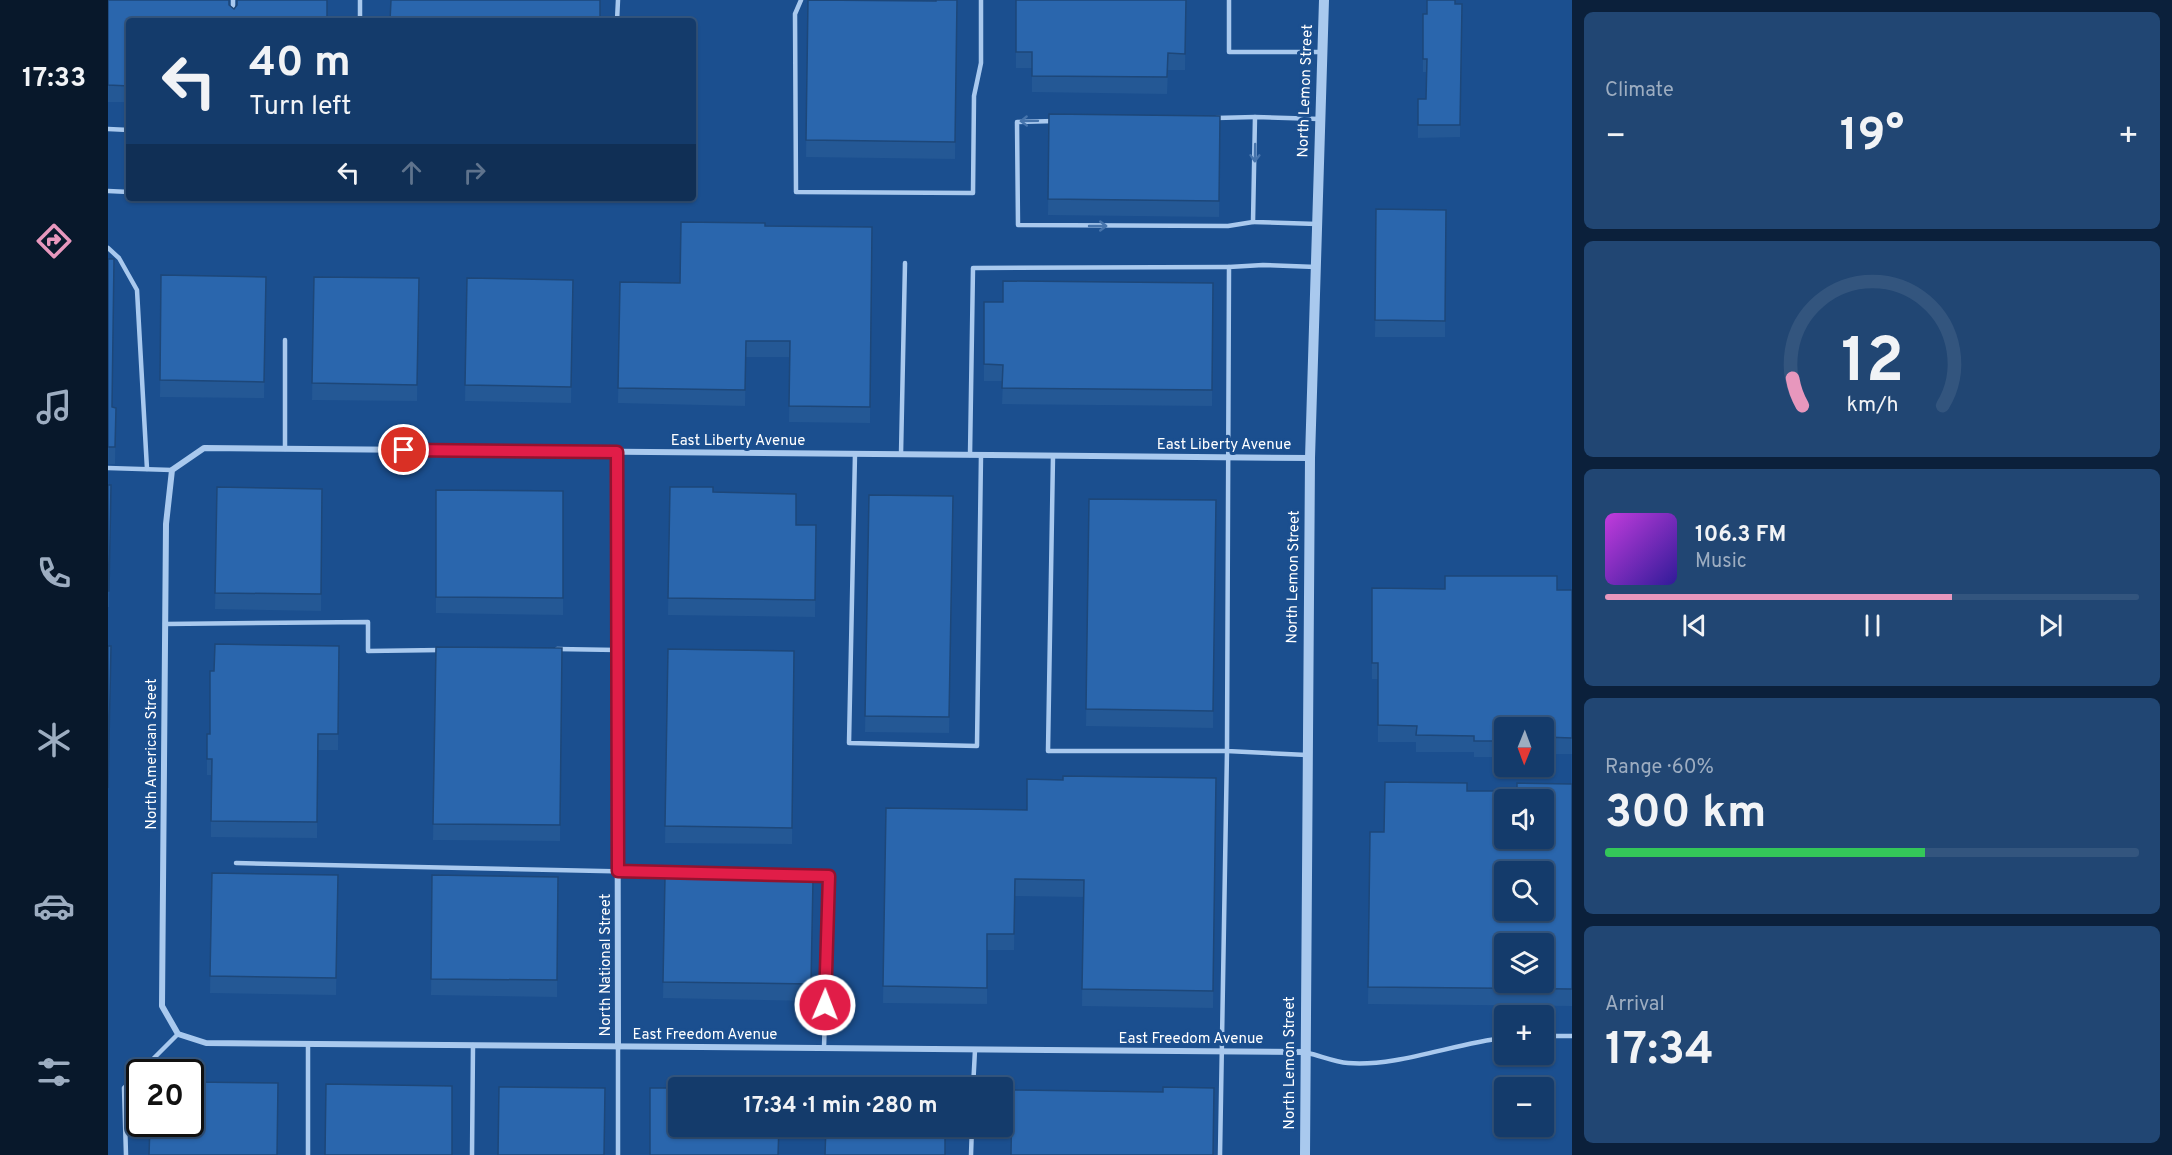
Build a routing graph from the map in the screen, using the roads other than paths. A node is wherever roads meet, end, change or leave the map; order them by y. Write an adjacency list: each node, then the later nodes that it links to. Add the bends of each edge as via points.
1 (233, 0): 8 (lane)
2 (360, 0): 9 (lane)
3 (618, 0): 10 (lane)
4 (801, 0): 5 (lane, via 795,14 796,192 973,194 974,96 981,63)
5 (981, 0)
6 (1229, 0): 11 (lane, via 1229,52)
7 (1324, 0): 11 (street, North Lemon Street)
8 (233, 18)
9 (360, 18)
10 (617, 18)
11 (1322, 52): 14 (street, North Lemon Street)
12 (1256, 117): 13 (lane); 14 (lane); 20 (lane, one-way to 20)
13 (1208, 118)
14 (1320, 119): 21 (street, North Lemon Street)
15 (1065, 121): 20 (lane, one-way to 20, via 1017,122 1018,225 1228,226)
16 (108, 129): 17 (lane)
17 (126, 130)
18 (108, 191): 19 (lane)
19 (126, 192)
20 (1253, 222): 21 (lane)
21 (1317, 224): 25 (street, North Lemon Street)
22 (108, 248): 37 (lane, via 119,258 137,290)
23 (905, 262): 30 (lane)
24 (1229, 267): 25 (lane); 31 (lane, via 973,268); 34 (lane)
25 (1316, 267): 35 (street, North Lemon Street)
26 (285, 340): 27 (lane)
27 (285, 449): 28 (street, East Liberty Avenue); 38 (street, East Liberty Avenue, via 204,448)
28 (617, 452): 29 (street, East Liberty Avenue); 42 (street, North National Street)
29 (855, 454): 30 (street, East Liberty Avenue); 32 (lane, via 849,743 977,746)
30 (901, 454): 31 (street, East Liberty Avenue)
31 (970, 455): 32 (street, East Liberty Avenue)
32 (981, 455): 33 (street, East Liberty Avenue)
33 (1053, 456): 34 (street, East Liberty Avenue); 43 (lane, via 1048,751)
34 (1229, 457): 35 (street, East Liberty Avenue); 43 (lane)
35 (1310, 458): 44 (street, North Lemon Street)
36 (108, 468): 37 (lane)
37 (147, 469): 38 (lane)
38 (172, 470): 39 (street, North American Street, via 166,524)
39 (165, 624): 41 (lane, via 368,622 368,651); 47 (street, North American Street, via 162,1006)
40 (547, 649): 42 (lane)
41 (445, 650)
42 (617, 650): 46 (street, North National Street)
43 (1227, 751): 44 (lane); 56 (lane)
44 (1307, 755): 57 (street, North Lemon Street)
45 (236, 863): 46 (lane)
46 (618, 871): 53 (street, North National Street); 54 (lane, via 829,876)
47 (178, 1035): 51 (street, East Freedom Avenue, via 206,1043); 58 (lane)
48 (1554, 1036): 49 (lane)
49 (1572, 1036)
50 (1494, 1040): 57 (lane, via 1358,1064)
51 (309, 1044): 52 (street, East Freedom Avenue); 63 (lane)
52 (472, 1045): 53 (street, East Freedom Avenue); 64 (lane)
53 (618, 1047): 54 (street, East Freedom Avenue); 65 (lane)
54 (824, 1048): 55 (street, East Freedom Avenue)
55 (975, 1050): 56 (street, East Freedom Avenue); 59 (lane)
56 (1222, 1051): 57 (street, East Freedom Avenue); 67 (lane)
57 (1305, 1052): 68 (street, North Lemon Street)
58 (154, 1059)
59 (974, 1077)
60 (126, 1086): 62 (lane)
61 (971, 1137): 66 (lane)
62 (126, 1155)
63 (308, 1155)
64 (472, 1155)
65 (618, 1155)
66 (970, 1155)
67 (1220, 1155)
68 (1305, 1155)

